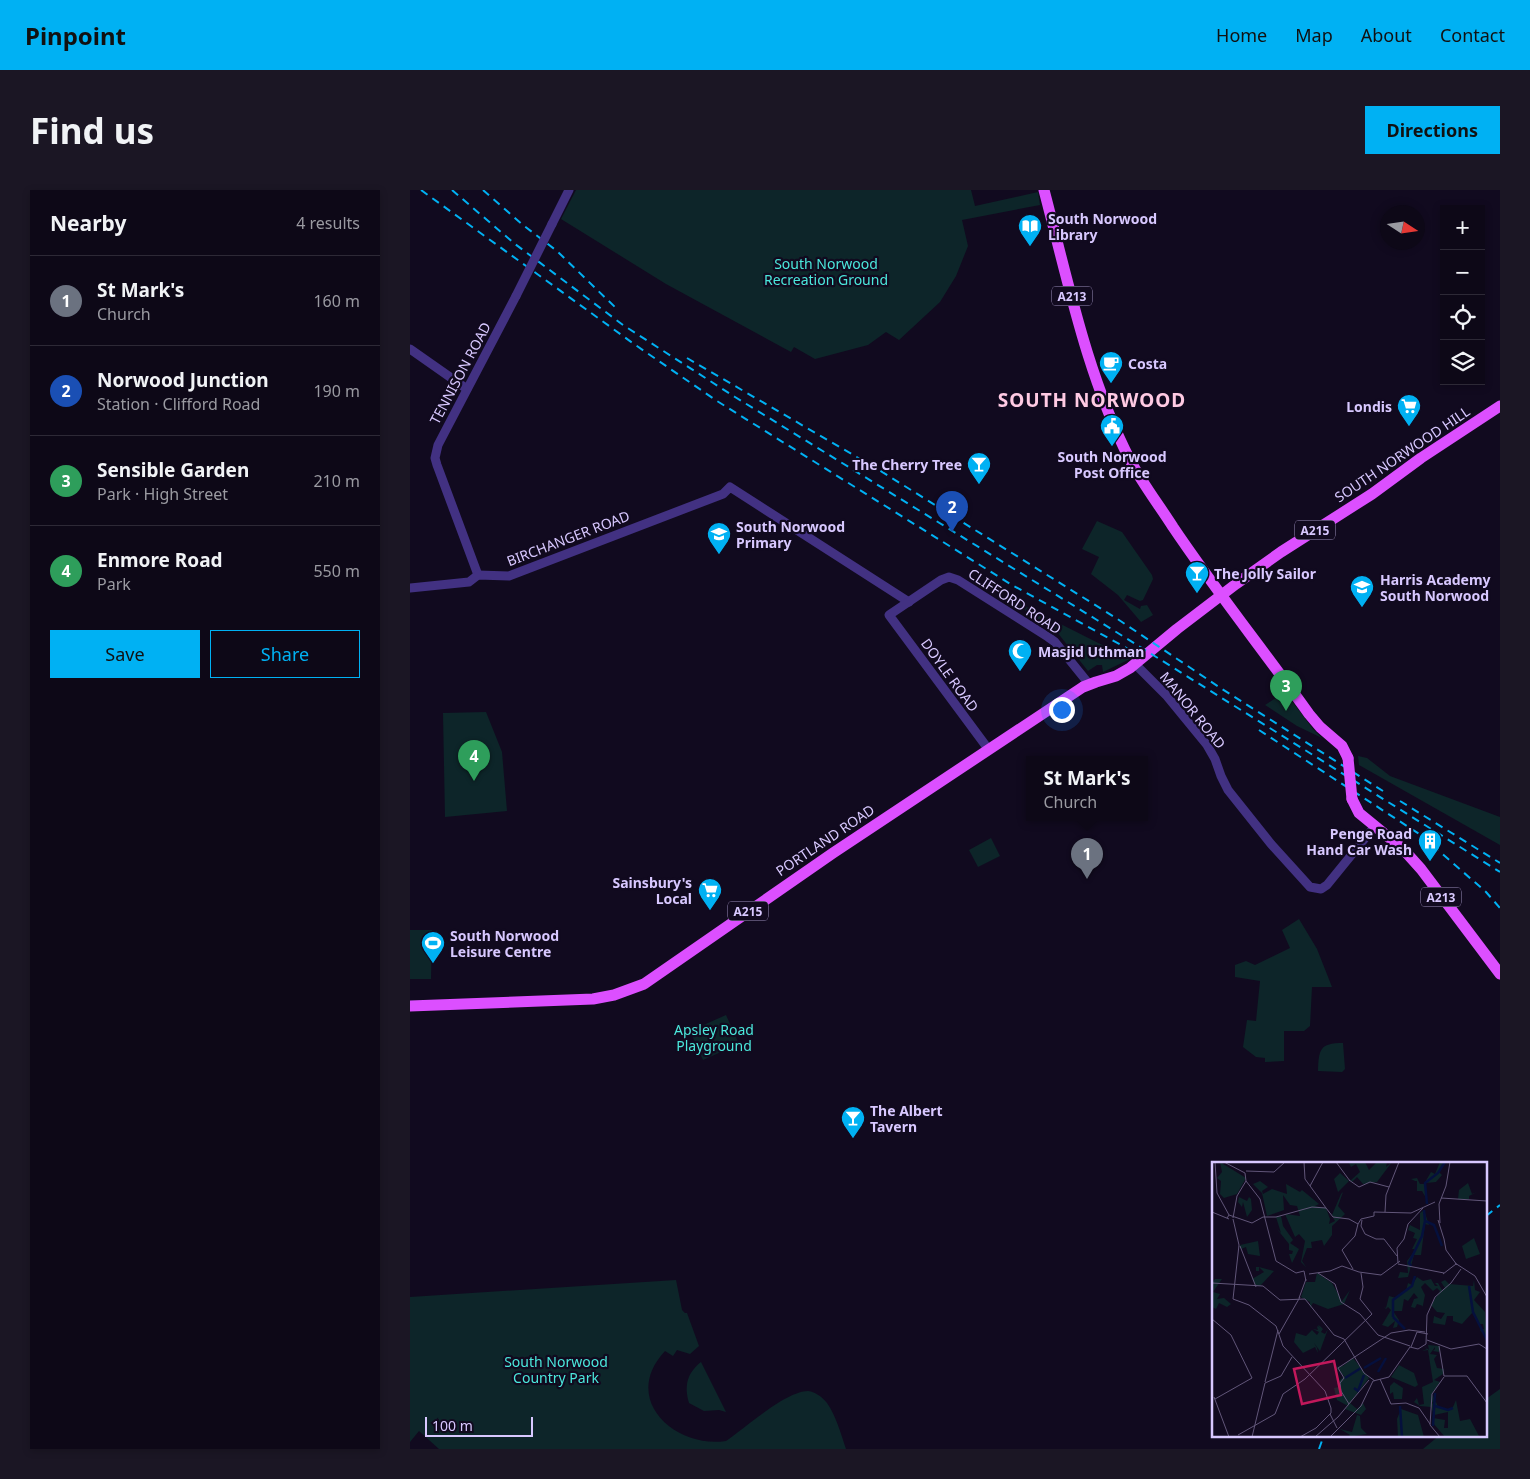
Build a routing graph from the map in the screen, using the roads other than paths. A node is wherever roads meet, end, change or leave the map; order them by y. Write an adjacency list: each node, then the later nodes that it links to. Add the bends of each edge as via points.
1 (569, 190): 4 (street, TENNISON ROAD, bridge)
2 (1044, 190): 8 (main road, A213, via 1077,317 1105,401 1131,461)
3 (410, 349): 4 (street)
4 (467, 389): 6 (street, TENNISON ROAD, via 438,445 436,458)
5 (1500, 406): 8 (main road, SOUTH NORWOOD HILL / A215)
6 (478, 575): 7 (street, BIRCHANGER ROAD, via 469,582); 9 (street, BIRCHANGER ROAD, via 509,576 723,494 730,487)
7 (410, 588)
8 (1221, 595): 11 (main road, PORTLAND ROAD / A215); 14 (main road, A213, bridge, via 1309,714 1342,746 1348,758 1352,799 1359,813)
9 (909, 602): 10 (street, CLIFFORD ROAD); 12 (street, CLIFFORD ROAD, via 941,580 958,580 1052,640)
10 (889, 615): 13 (street, DOYLE ROAD)
11 (1135, 664): 12 (main road, PORTLAND ROAD / A215, via 1116,676); 14 (street, MANOR ROAD, via 1207,745 1225,784 1249,817 1311,888 1323,888 1330,883)
12 (1089, 684): 13 (main road, PORTLAND ROAD / A215)
13 (989, 750): 16 (main road, PORTLAND ROAD / A215, via 833,852 644,984 614,996 593,999)
14 (1375, 826): 15 (main road, A213, via 1421,869)
15 (1500, 974)
16 (410, 1006)

